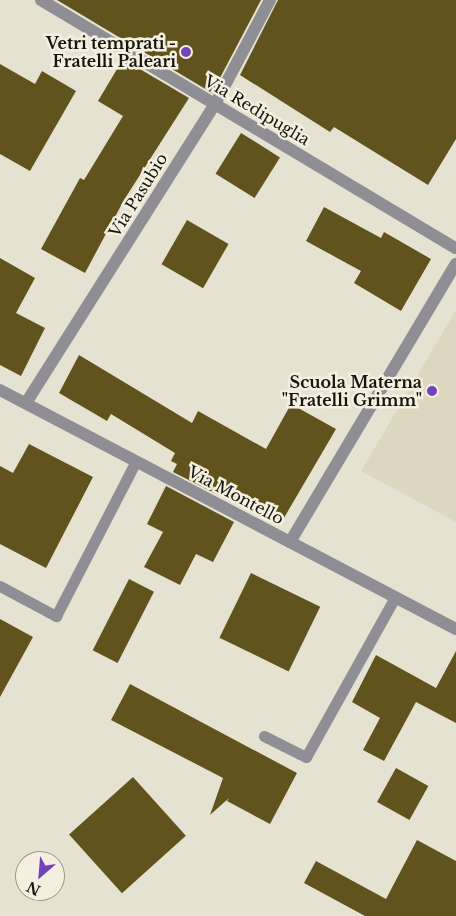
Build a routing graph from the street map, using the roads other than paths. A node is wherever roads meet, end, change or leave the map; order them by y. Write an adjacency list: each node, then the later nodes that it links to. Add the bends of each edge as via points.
1 (41, 0): 3 (street, Via Redipuglia)
2 (270, 0): 3 (street, Via Pasubio)
3 (215, 104): 4 (street, Via Redipuglia); 7 (street, Via Pasubio)
4 (456, 248)
5 (456, 264): 9 (street)
6 (0, 390): 7 (street, Via Montello)
7 (26, 403): 8 (street, Via Montello)
8 (136, 461): 9 (street, Via Montello); 10 (lane, via 56,616)
9 (290, 542): 11 (street, Via Montello)
10 (0, 586)
11 (395, 597): 12 (street, Via Montello); 13 (lane, via 306,757)
12 (456, 629)
13 (264, 736)

